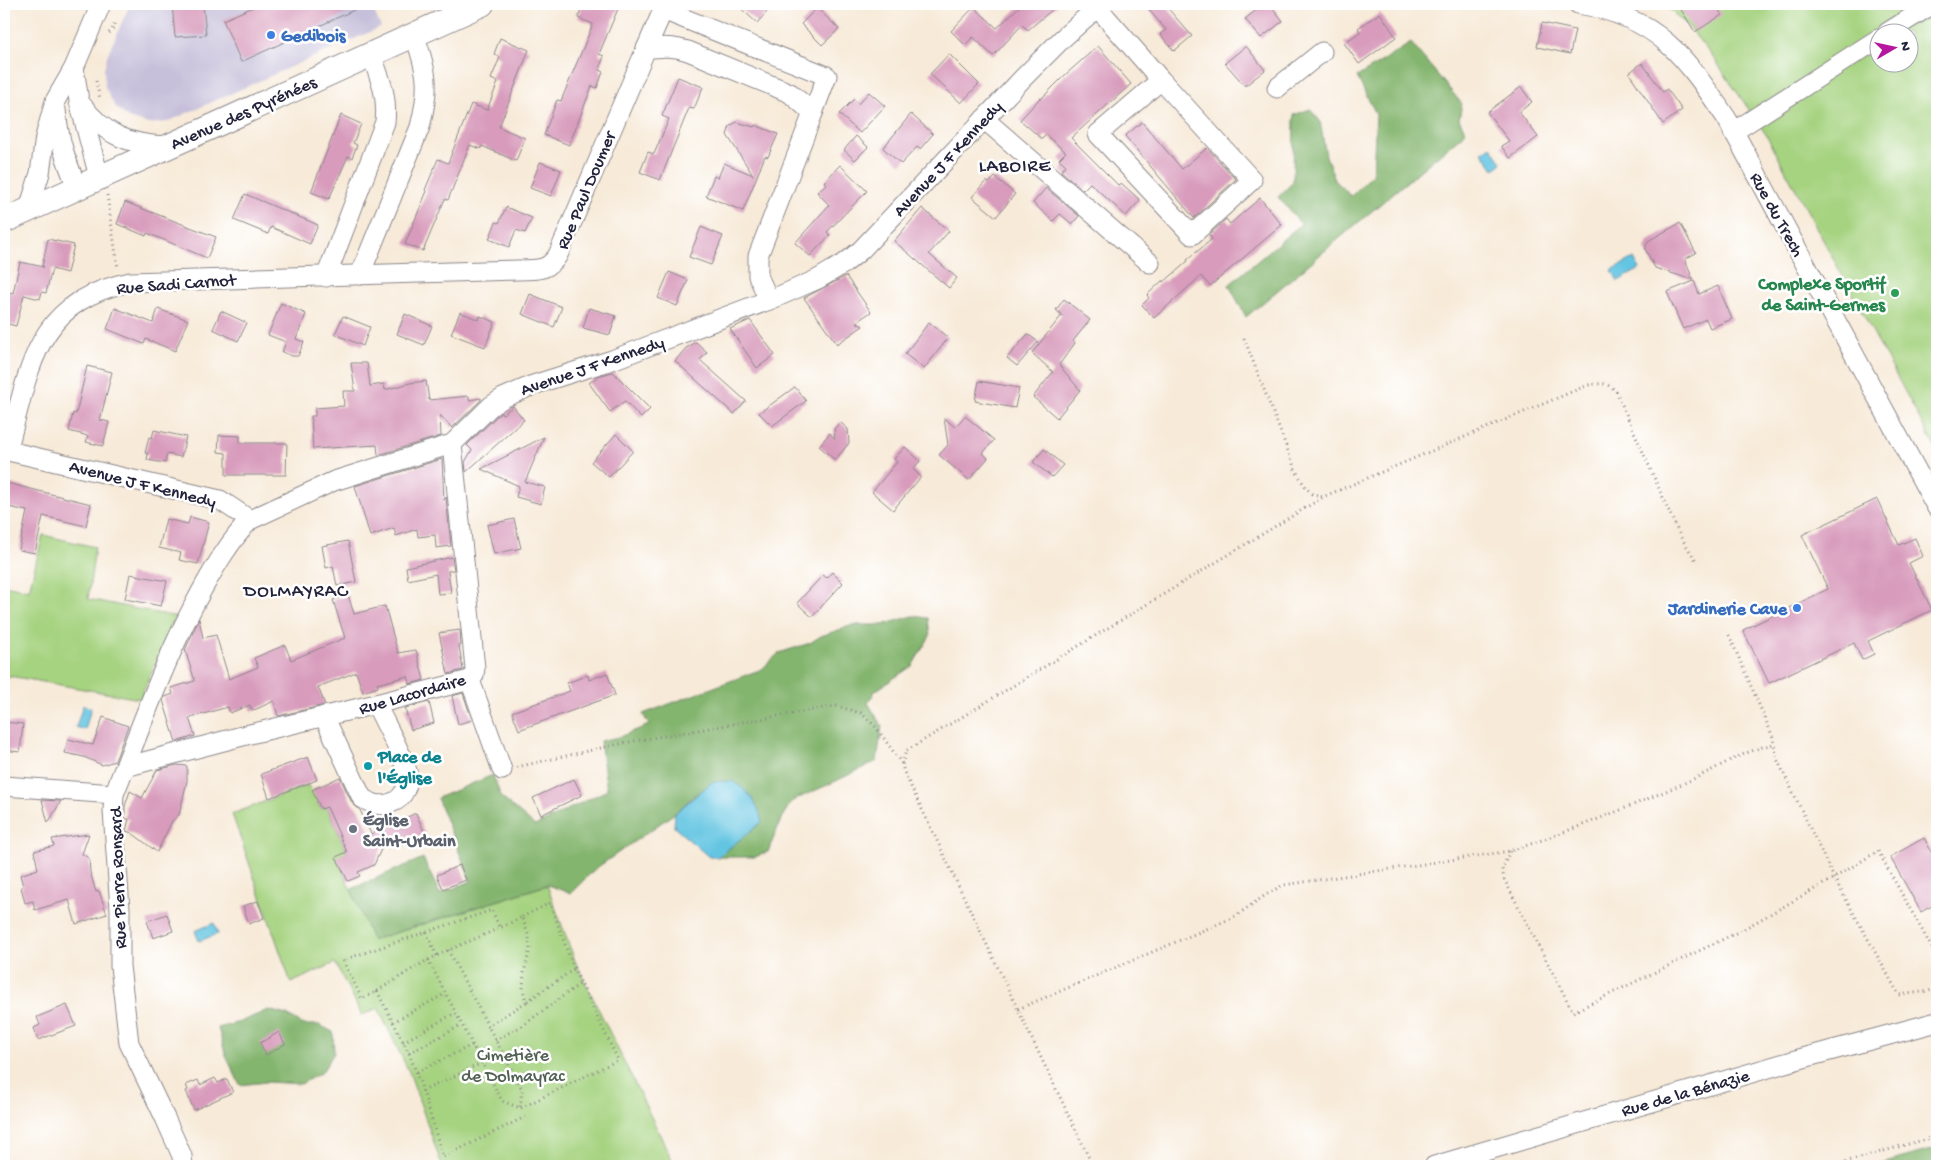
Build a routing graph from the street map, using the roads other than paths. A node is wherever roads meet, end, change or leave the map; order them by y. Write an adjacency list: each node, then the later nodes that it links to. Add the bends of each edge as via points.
1 (482, 4): 7 (main road, Avenue des Pyrénées)
2 (1578, 4): 19 (street, Rue du Trech, via 1622,15 1660,36 1694,70)
3 (1933, 4): 6 (street)
4 (1099, 5): 13 (street); 18 (street, Avenue J F Kennedy)
5 (109, 8): 12 (street)
6 (1904, 22)
7 (414, 34): 11 (main road, Avenue des Pyrénées); 26 (street, via 426,68 425,107 420,127)
8 (1868, 45): 19 (street)
9 (646, 49): 17 (street, via 661,46 688,50 790,93); 17 (street, Rue Paul Doumer, via 663,10 827,76); 26 (street, Rue Paul Doumer, via 552,264 544,268)
10 (1322, 52): 14 (street)
11 (371, 54): 20 (main road, Avenue des Pyrénées); 27 (street, via 385,93 385,122)
12 (74, 68): 15 (street); 16 (street)
13 (1161, 80): 13 (street, via 1098,134 1192,235 1252,180)
14 (1277, 88)
15 (55, 101): 22 (street, via 62,152); 23 (street)
16 (79, 101): 20 (street, via 107,131 126,141); 21 (street)
17 (813, 113): 28 (street, Rue Paul Doumer, via 758,256 758,276)
18 (984, 120): 25 (street); 28 (street, Avenue J F Kennedy, via 861,250 818,279)
19 (1733, 132): 31 (street, Rue du Trech)
20 (168, 146): 21 (main road, Avenue des Pyrénées)
21 (101, 176): 22 (main road, Avenue des Pyrénées)
22 (77, 187): 23 (main road, Avenue des Pyrénées)
23 (29, 209): 24 (main road, Avenue des Pyrénées)
24 (4, 221)
25 (1150, 263)
26 (360, 276): 27 (street, Rue Sadi Carnot)
27 (326, 277): 30 (street, Rue Sadi Carnot, via 120,284 94,293 65,312 38,346)
28 (769, 300): 29 (street, Avenue J F Kennedy, via 612,360 518,391 491,406)
29 (452, 444): 32 (street, Avenue J F Kennedy, via 334,481); 33 (street, Rue Lacordaire, via 475,668)
30 (6, 451): 32 (street, Avenue J F Kennedy, via 220,500)
31 (1937, 508)
32 (250, 520): 36 (street, Rue Pierre Ronsard, via 226,549 184,621)
33 (470, 680): 34 (street, Rue Lacordaire); 37 (street)
34 (376, 704): 35 (street, Rue Lacordaire); 35 (street, via 407,773 407,786 401,797 380,806 362,798)
35 (324, 716): 36 (street, Rue Lacordaire)
36 (125, 767): 39 (street, Rue Pierre Ronsard)
37 (502, 770)
38 (4, 786): 39 (street)
39 (114, 794): 41 (street, Rue Pierre Ronsard, via 120,966 129,1043 182,1156)
40 (1937, 1022): 42 (street, Rue de la Bénazie)
41 (183, 1166)
42 (1434, 1166)

